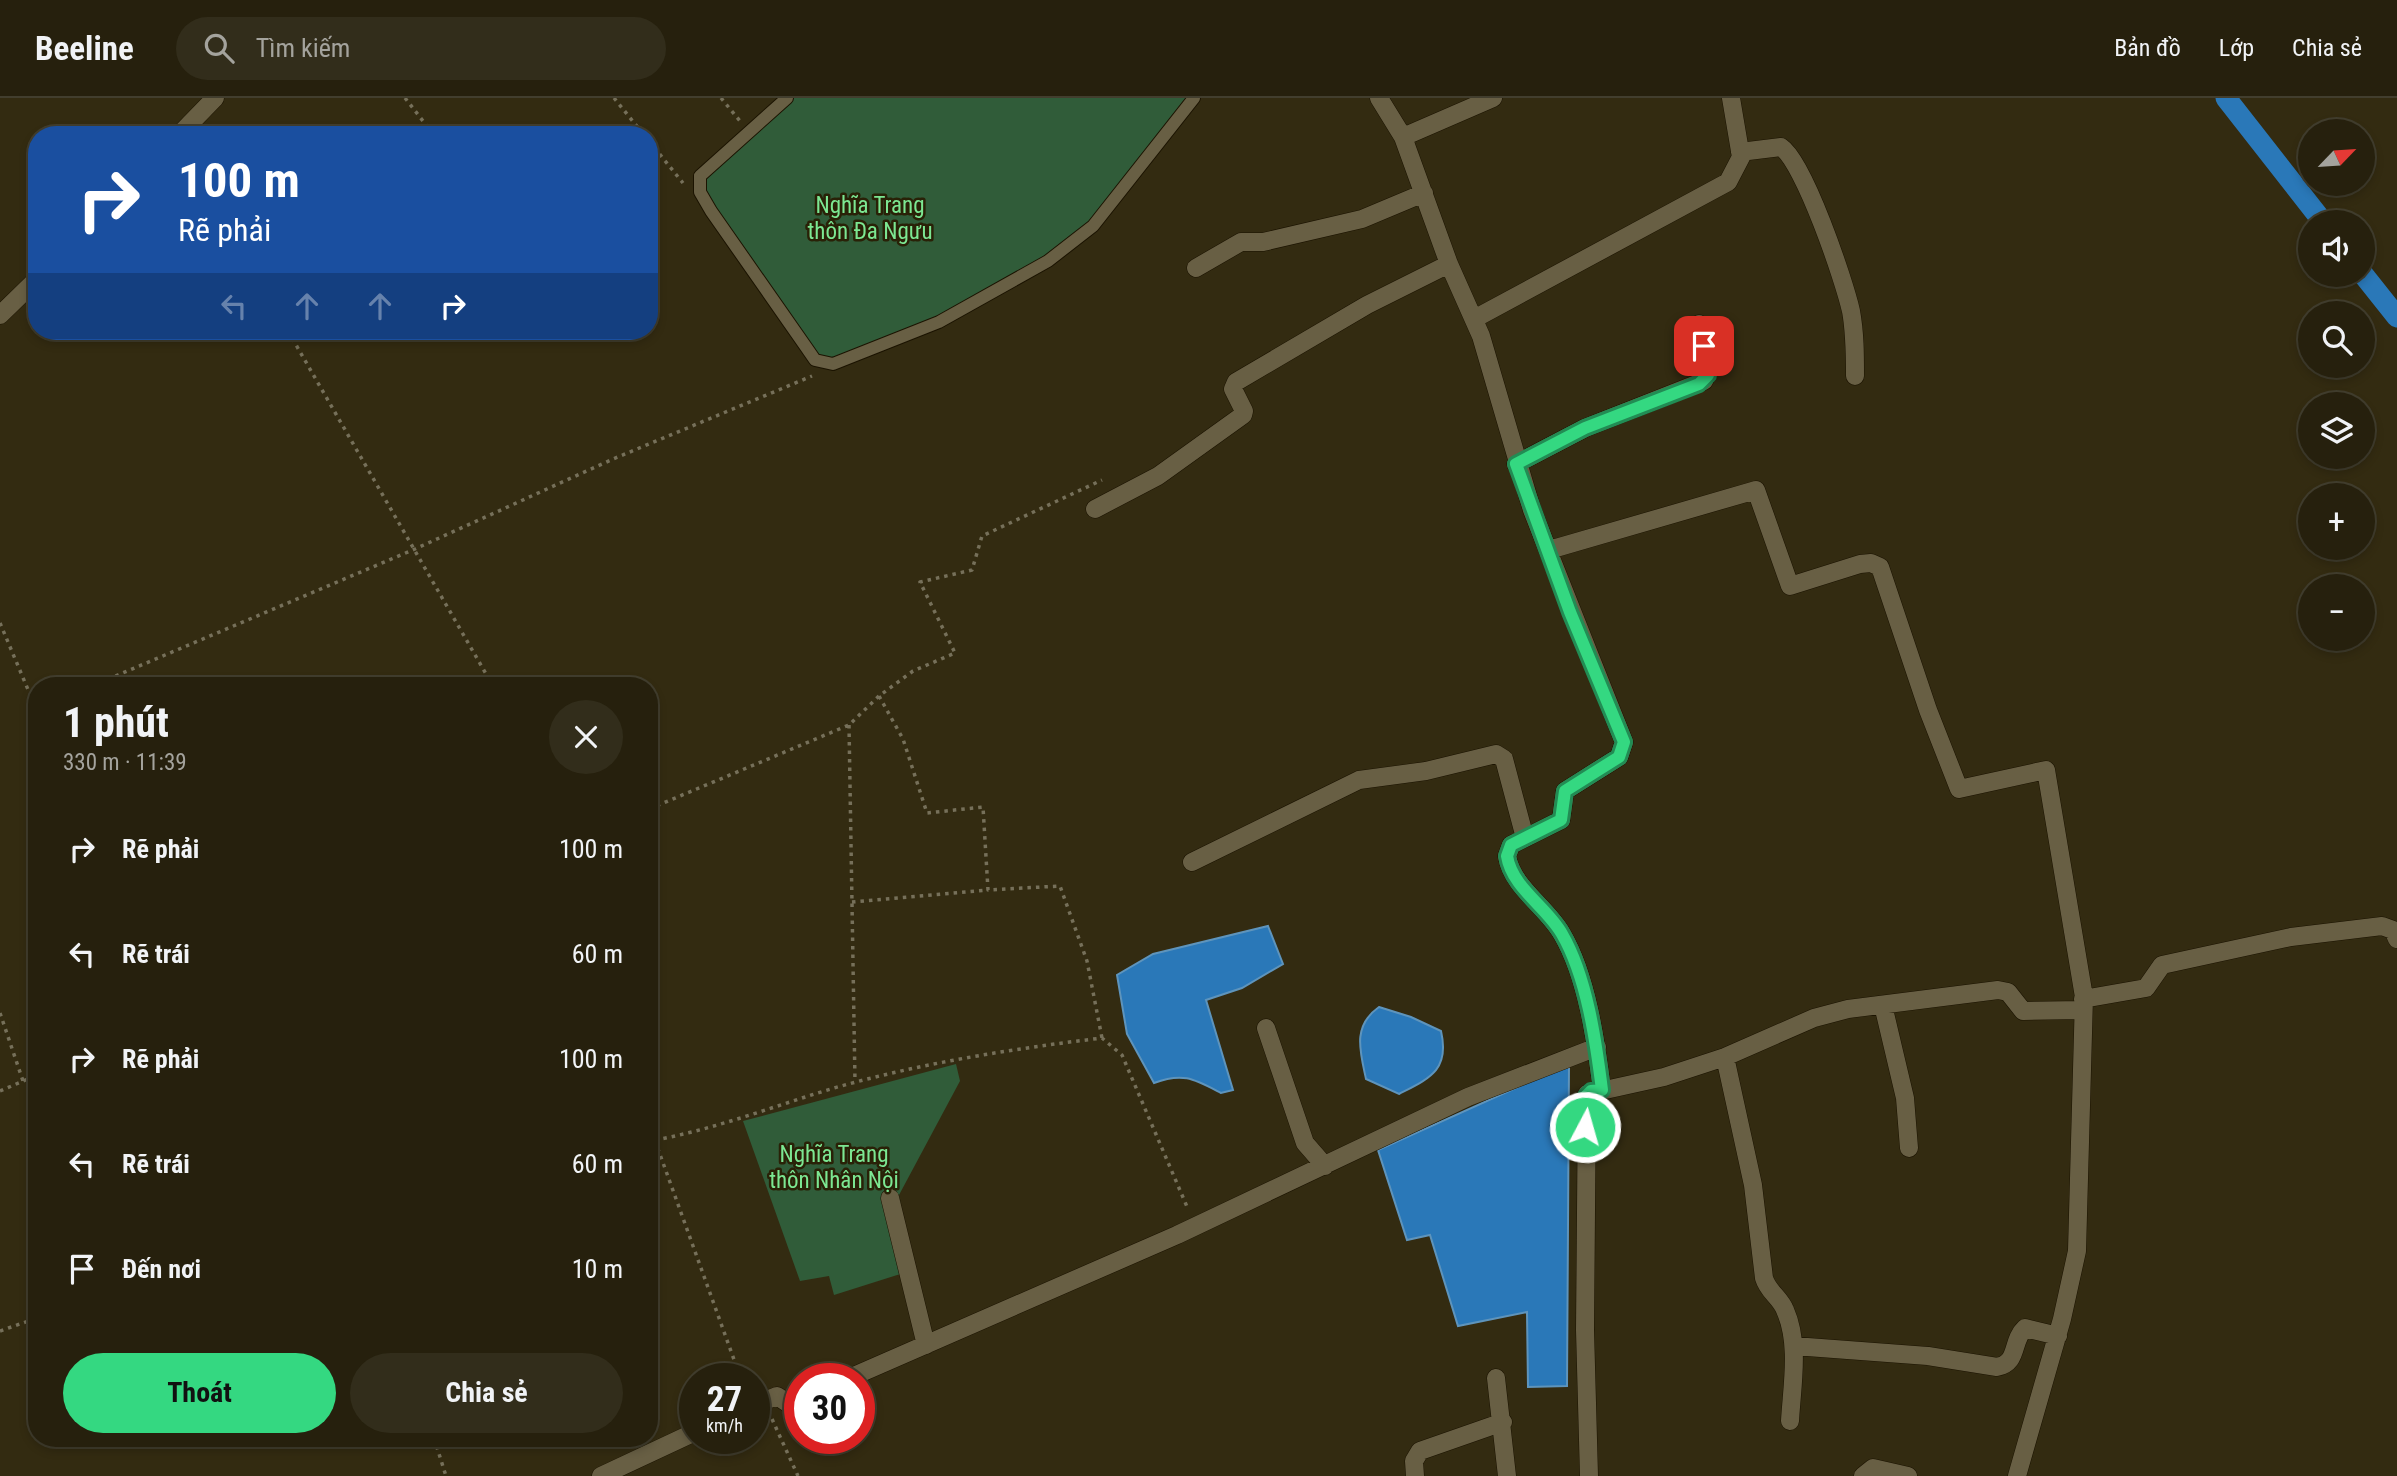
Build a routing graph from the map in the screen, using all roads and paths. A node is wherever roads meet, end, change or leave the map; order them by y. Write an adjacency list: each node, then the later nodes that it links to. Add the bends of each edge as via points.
1 (215, 98): 10 (street)
2 (405, 98): 11 (path)
3 (614, 98): 12 (path)
4 (721, 98): 13 (path)
5 (787, 98): 13 (lane)
6 (1194, 98): 26 (lane, via 1093,226 1048,261 939,322 843,362)
7 (1379, 98): 14 (street)
8 (1493, 98): 14 (street)
9 (1731, 98): 16 (street)
10 (188, 126)
11 (427, 126)
12 (637, 126)
13 (749, 133): 26 (lane, via 701,176 700,192 815,360)
14 (1403, 137): 18 (street)
15 (658, 152): 17 (path)
16 (1740, 152): 23 (street, via 1735,174 1718,190); 27 (street, via 1782,147 1799,166 1846,293 1856,344)
17 (688, 189)
18 (1424, 193): 19 (street); 20 (street, via 1362,219 1263,242 1246,240)
19 (1449, 264): 23 (street); 30 (street, via 1367,305 1236,382 1233,389 1243,415 1167,471)
20 (1196, 268)
21 (28, 288): 22 (street)
22 (0, 315)
23 (1474, 319): 28 (street)
24 (1699, 324): 28 (street, via 1709,368 1704,381 1585,428)
25 (293, 340): 31 (path)
26 (825, 364): 31 (path, via 822,372 613,459)
27 (1855, 376)
28 (1516, 464): 32 (street)
29 (1102, 480): 37 (path, via 982,536 972,570 920,582 955,653 913,671)
30 (1095, 509)
31 (415, 549): 34 (path); 35 (path)
32 (1549, 550): 40 (street, via 1624,748 1615,761 1568,787 1561,820); 46 (street, via 1756,490 1790,586 1860,564 1880,567 1959,789 2046,770)
33 (0, 623): 36 (path)
34 (113, 677)
35 (488, 677)
36 (28, 689)
37 (879, 696): 38 (path); 42 (path, via 903,739 927,813 983,807)
38 (849, 725): 39 (path); 43 (path)
39 (658, 805)
40 (1525, 838): 41 (street, via 1504,759 1496,754 1426,771 1359,780); 50 (street, via 1509,848 1508,862 1564,937)
41 (1192, 862)
42 (988, 890): 43 (path); 49 (path, via 1060,886 1087,961)
43 (852, 902): 54 (path)
44 (2397, 939): 46 (street, via 2393,930 2382,926 2291,937 2162,965 2146,988)
45 (1884, 1005): 46 (street, via 1998,990 2008,992 2023,1011); 51 (street, via 1814,1018); 58 (street, via 1905,1098)
46 (2083, 1005): 65 (street, via 2077,1251)
47 (0, 1013): 53 (path)
48 (1266, 1028): 60 (street, via 1304,1143)
49 (1102, 1038): 54 (path, via 934,1062); 62 (path, via 1122,1055)
50 (1597, 1047): 55 (street); 60 (street, via 1468,1097)
51 (1725, 1057): 55 (street); 67 (street, via 1753,1185 1763,1278 1785,1308)
52 (28, 1079): 53 (path)
53 (23, 1081): 56 (path)
54 (855, 1083): 57 (path)
55 (1602, 1090): 81 (street, via 1588,1093 1585,1105)
56 (0, 1091)
57 (658, 1139)
58 (1909, 1148)
59 (658, 1151): 68 (path)
60 (1325, 1166): 62 (street)
61 (890, 1198): 66 (street)
62 (1195, 1227): 66 (street)
63 (28, 1321): 64 (path)
64 (0, 1331)
65 (2058, 1336): 67 (street, via 2025,1328 2012,1358 1997,1367 1928,1356); 84 (street)
66 (926, 1345): 69 (street)
67 (1794, 1346): 71 (street)
68 (735, 1363)
69 (875, 1367)
70 (1496, 1378): 72 (street)
71 (1790, 1421)
72 (1503, 1422): 79 (street, via 1420,1451 1414,1461); 80 (street)
73 (770, 1424): 78 (path)
74 (679, 1439): 77 (street)
75 (437, 1447): 76 (path)
76 (446, 1476)
77 (601, 1476)
78 (798, 1476)
79 (1415, 1476)
80 (1507, 1476)
81 (1589, 1476)
82 (1863, 1476): 83 (street, via 1877,1468)
83 (1908, 1476)
84 (2017, 1476)

